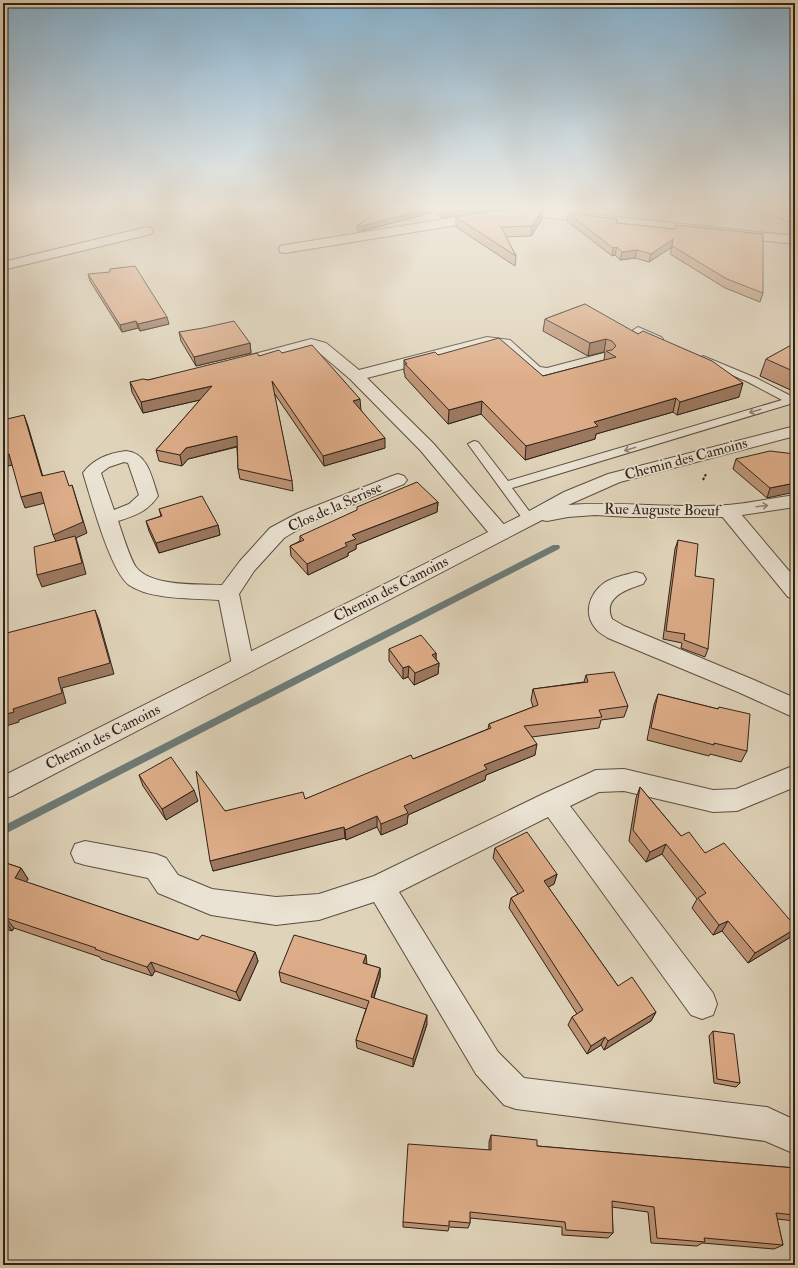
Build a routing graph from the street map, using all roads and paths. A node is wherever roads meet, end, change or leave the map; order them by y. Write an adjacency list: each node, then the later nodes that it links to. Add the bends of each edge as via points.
1 (638, 330): 2 (lane)
2 (666, 343)
3 (695, 355): 7 (lane)
4 (604, 358): 6 (street, via 547,373 535,371 505,343 487,342)
5 (234, 363): 6 (street, via 317,344)
6 (356, 376): 18 (street, via 427,447)
7 (794, 401): 11 (lane, one-way to 11)
8 (795, 431): 12 (street, Chemin des Camoins)
9 (474, 444): 11 (lane)
10 (398, 480): 21 (street, Clos de la Serisse, via 305,517 278,533 247,566)
11 (505, 486): 17 (lane)
12 (586, 488): 14 (street, via 582,493 583,500); 17 (street, Chemin des Camoins)
13 (795, 501): 15 (street, Rue Auguste Boeuf, one-way to 13)
14 (596, 509): 15 (street, Rue Auguste Boeuf); 17 (street, Rue Auguste Boeuf, via 568,511)
15 (728, 510): 20 (street)
16 (107, 518): 21 (street, via 127,570 137,580 167,589)
17 (529, 519): 18 (street, Chemin des Camoins)
18 (500, 533): 22 (street, Chemin des Camoins)
19 (636, 579): 23 (street, via 619,583 601,599 598,611 602,623 616,632)
20 (795, 592)
21 (228, 593): 22 (street)
22 (243, 665): 25 (street, Chemin des Camoins)
23 (795, 709)
24 (795, 776): 26 (street, via 737,800 713,801 624,780 596,781)
25 (3, 788)
26 (552, 802): 28 (street); 29 (street)
27 (85, 853): 28 (street, via 156,867 168,884 211,902 276,911 319,907)
28 (380, 887): 30 (street, via 486,1063 516,1093 767,1124)
29 (702, 1004)
30 (795, 1137)

